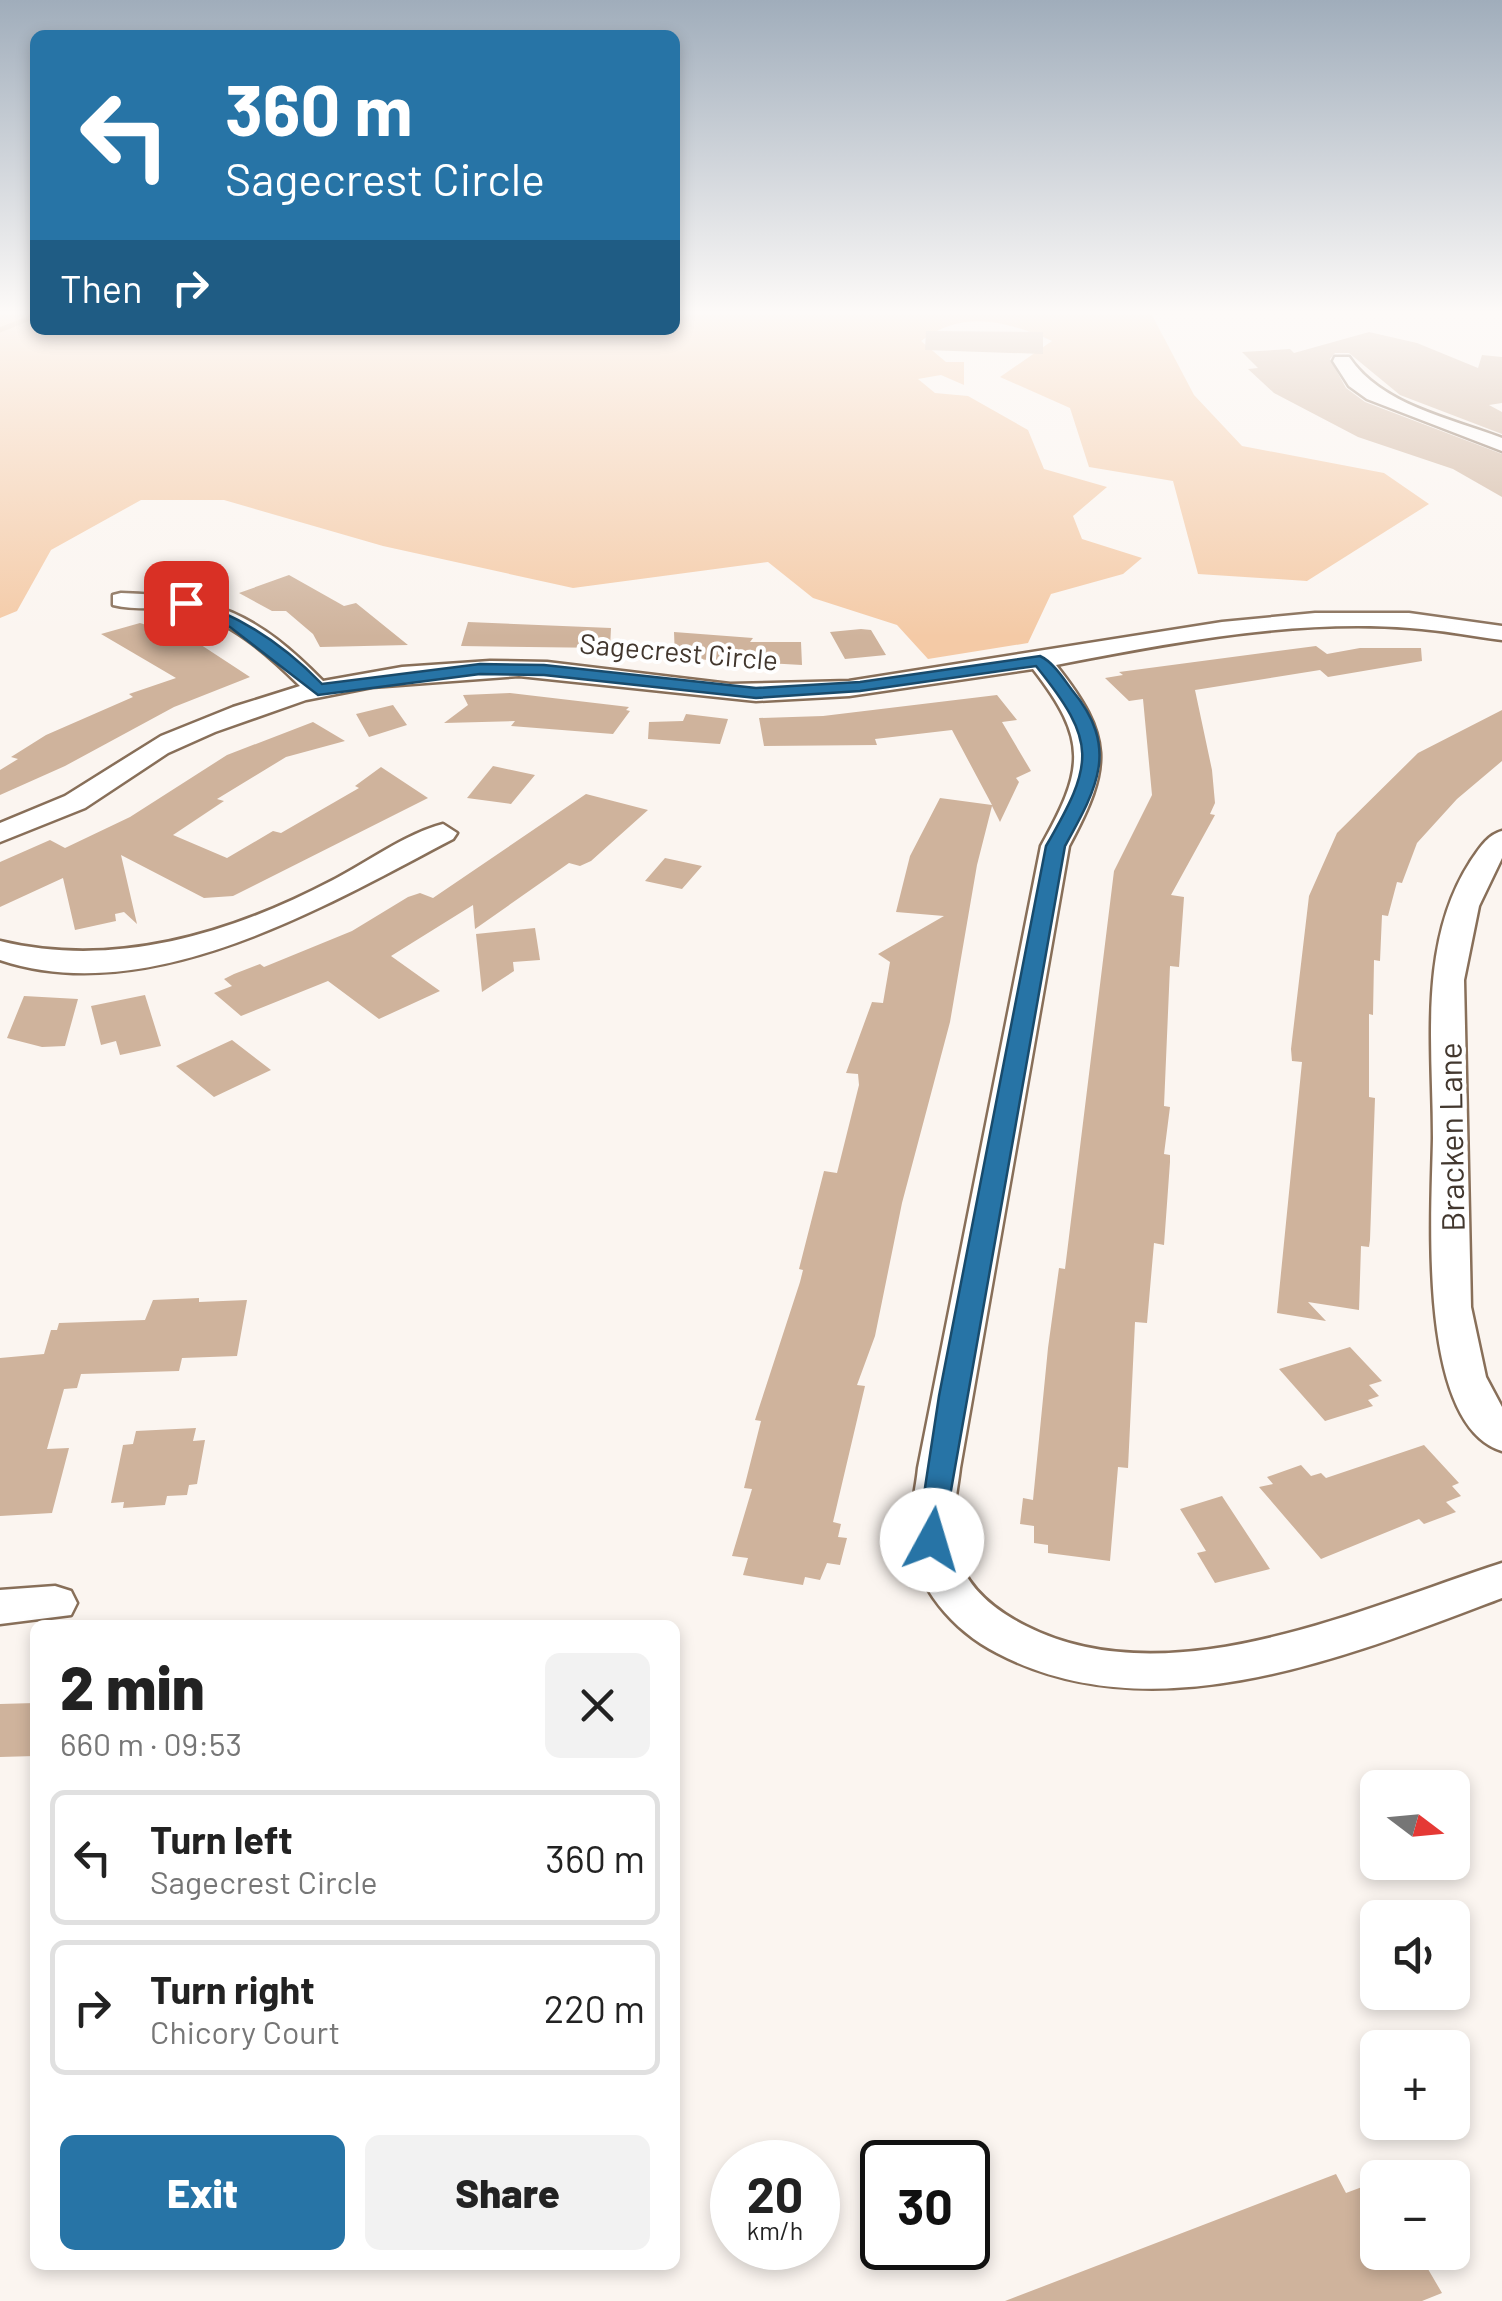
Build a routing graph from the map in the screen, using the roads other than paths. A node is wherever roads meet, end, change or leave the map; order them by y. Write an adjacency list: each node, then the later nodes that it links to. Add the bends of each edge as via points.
1 (1436, 422): 2 (street)
2 (1502, 445)
3 (120, 600): 6 (street, via 186,603 236,624 292,662)
4 (1502, 632): 5 (street, Sagecrest Circle, via 1310,621)
5 (1040, 661): 6 (street, Sagecrest Circle, via 756,693 480,669); 12 (street, via 1078,708 1094,754 1086,793 1056,846 939,1468 932,1540 949,1584 970,1615 1003,1639 1088,1669 1144,1669 1236,1662 1360,1634)
6 (318, 690): 7 (street, Sagecrest Circle, via 166,744 80,799)
7 (0, 833)
8 (443, 833): 10 (street, via 270,920 152,954 86,964)
9 (1502, 840): 11 (street, Bracken Lane, via 1457,927 1448,980 1452,1306 1464,1365)
10 (0, 950)
11 (1502, 1436)
12 (1502, 1580)
13 (54, 1602): 14 (street)
14 (0, 1607)

